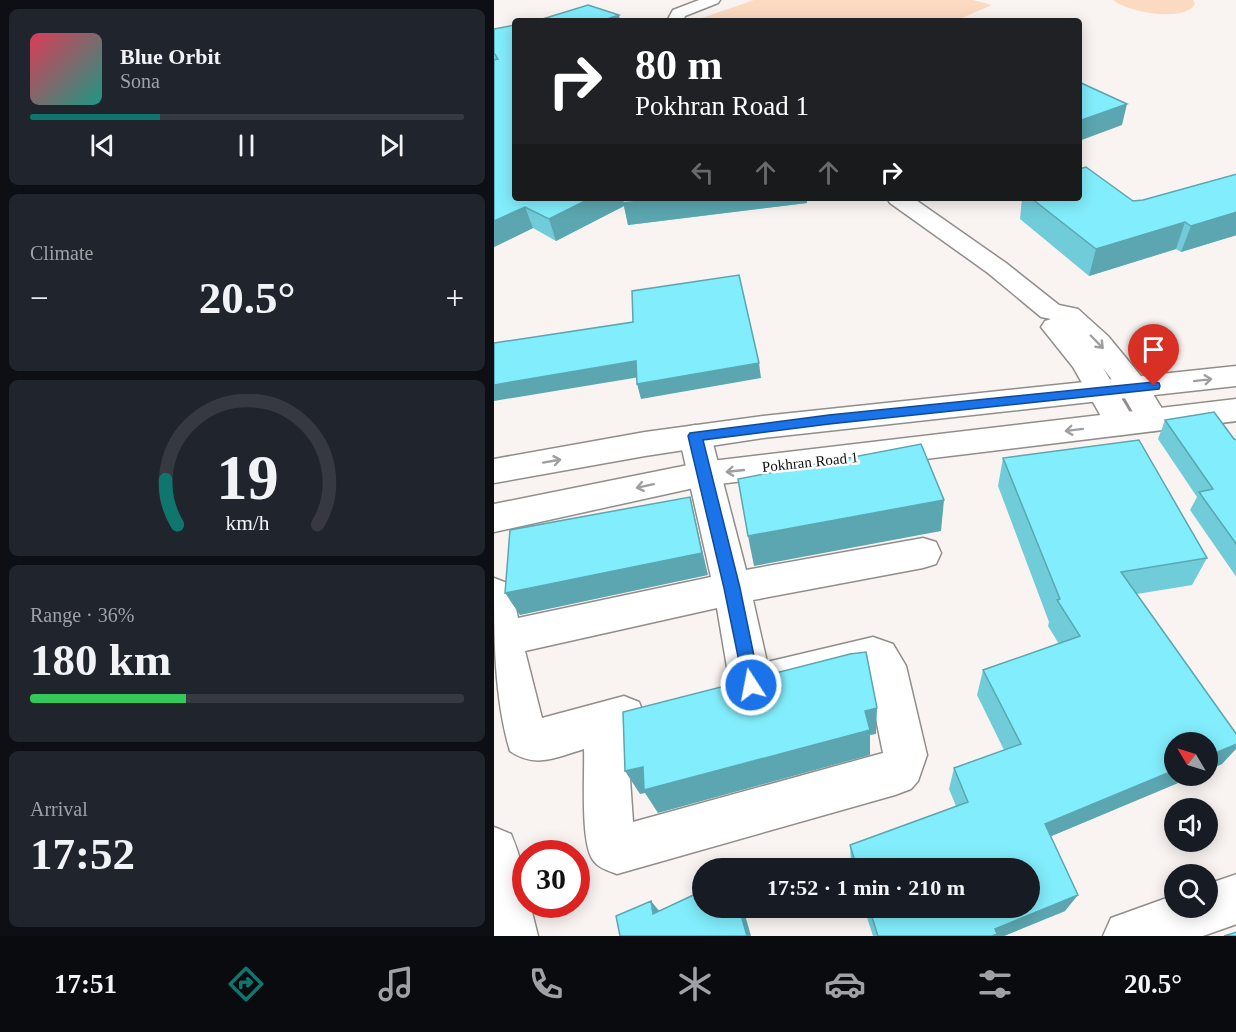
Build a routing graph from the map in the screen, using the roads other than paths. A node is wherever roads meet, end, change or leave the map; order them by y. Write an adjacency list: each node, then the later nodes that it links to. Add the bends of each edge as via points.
1 (690, 0): 3 (street)
2 (713, 0): 4 (street, via 678,13)
3 (660, 11)
4 (677, 18)
5 (902, 201): 6 (street)
6 (1050, 311): 8 (street, one-way to 8, via 1068,315 1098,342); 9 (street, via 1048,320 1074,346)
7 (1236, 376): 8 (street, one-way to 7)
8 (1134, 388): 9 (street); 10 (street)
9 (1104, 392): 12 (street); 13 (street)
10 (1153, 420): 11 (street, Pokhran Road 1); 12 (street, Pokhran Road 1)
11 (1226, 420)
12 (1121, 424): 15 (street, Pokhran Road 1, one-way to 15)
13 (695, 436): 14 (street, one-way to 13); 15 (street)
14 (494, 471)
15 (703, 474): 16 (street, Pokhran Road 1, one-way to 16); 18 (street)
16 (494, 518)
17 (923, 554): 18 (street)
18 (732, 588): 20 (street); 22 (street, via 735,689 873,655 879,657 886,666 905,755 895,773 617,850 610,844)
19 (494, 594): 20 (street)
20 (502, 639): 22 (street, via 526,736 542,740)
21 (661, 708): 22 (street)
22 (605, 722)
23 (494, 851): 25 (street)
24 (1236, 899): 26 (street)
25 (512, 936)
26 (1129, 936)

